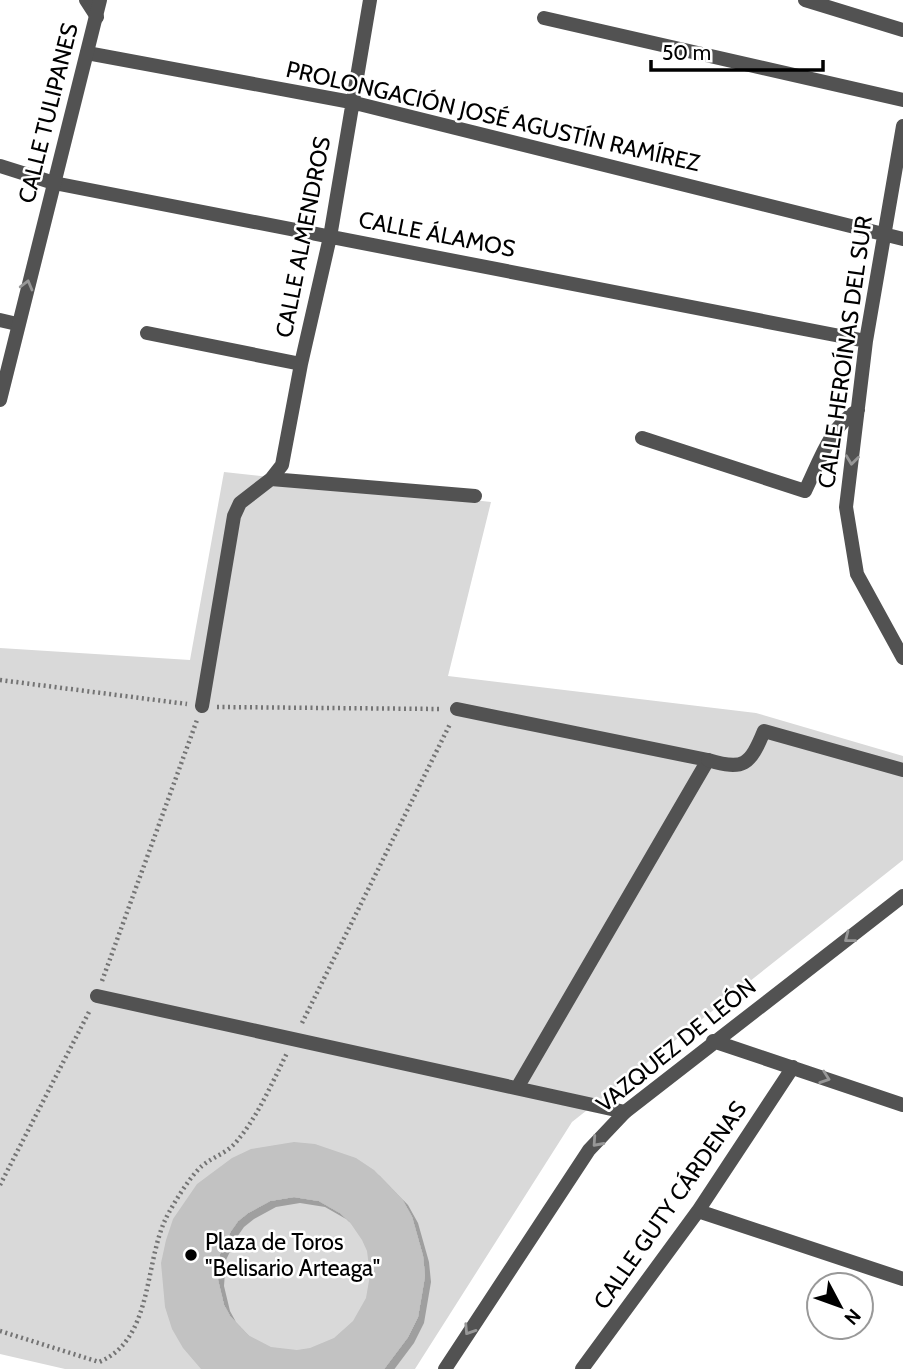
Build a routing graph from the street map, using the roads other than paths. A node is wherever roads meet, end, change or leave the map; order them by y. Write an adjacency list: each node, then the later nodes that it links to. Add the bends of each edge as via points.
1 (86, 0): 5 (street)
2 (100, 0): 5 (street, CALLE TULIPANES)
3 (370, 0): 10 (street, CALLE ALMENDROS)
4 (805, 0): 7 (street)
5 (97, 17): 8 (street, CALLE TULIPANES)
6 (544, 18): 9 (street)
7 (903, 30)
8 (87, 53): 10 (street, PROLONGACIÓN JOSÉ AGUSTÍN RAMÍREZ); 13 (street, CALLE TULIPANES)
9 (903, 100)
10 (351, 102): 14 (street, PROLONGACIÓN JOSÉ AGUSTÍN RAMÍREZ); 15 (street, CALLE ALMENDROS)
11 (903, 126): 14 (street, CALLE HEROÍNAS DEL SUR)
12 (0, 166): 13 (street, CALLE ÁLAMOS)
13 (54, 183): 15 (street, CALLE ÁLAMOS); 18 (street, CALLE TULIPANES, one-way to 13)
14 (885, 234): 16 (street, PROLONGACIÓN JOSÉ AGUSTÍN RAMÍREZ); 20 (street, CALLE HEROÍNAS DEL SUR)
15 (330, 237): 20 (street, CALLE ÁLAMOS); 21 (street, CALLE ALMENDROS)
16 (903, 239)
17 (0, 320): 18 (street)
18 (17, 324): 22 (street, CALLE TULIPANES)
19 (148, 333): 21 (street)
20 (866, 341): 23 (street, CALLE HEROÍNAS DEL SUR)
21 (301, 364): 25 (street, CALLE ALMENDROS, via 282,465)
22 (0, 400)
23 (858, 410): 24 (street, via 837,428 805,491); 27 (street, CALLE HEROÍNAS DEL SUR, one-way to 27, via 846,507 857,574)
24 (642, 438)
25 (271, 479): 26 (street); 28 (street, via 240,503 234,516)
26 (475, 496)
27 (903, 658)
28 (202, 706)
29 (457, 709): 30 (street)
30 (708, 760): 31 (street, via 729,766 747,761 764,731); 36 (street)
31 (903, 770)
32 (903, 896): 34 (street, VAZQUEZ DE LEÓN, one-way to 34)
33 (97, 996): 36 (street)
34 (713, 1041): 35 (street); 38 (street, VAZQUEZ DE LEÓN)
35 (793, 1067): 37 (street, one-way to 37); 39 (street, CALLE GUTY CÁRDENAS)
36 (517, 1088): 38 (street)
37 (903, 1105)
38 (625, 1111): 42 (street, VAZQUEZ DE LEÓN, one-way to 42, via 589,1150)
39 (698, 1210): 40 (street); 41 (street, CALLE GUTY CÁRDENAS)
40 (903, 1279)
41 (583, 1367): 43 (street)
42 (444, 1369)
43 (601, 1369)

